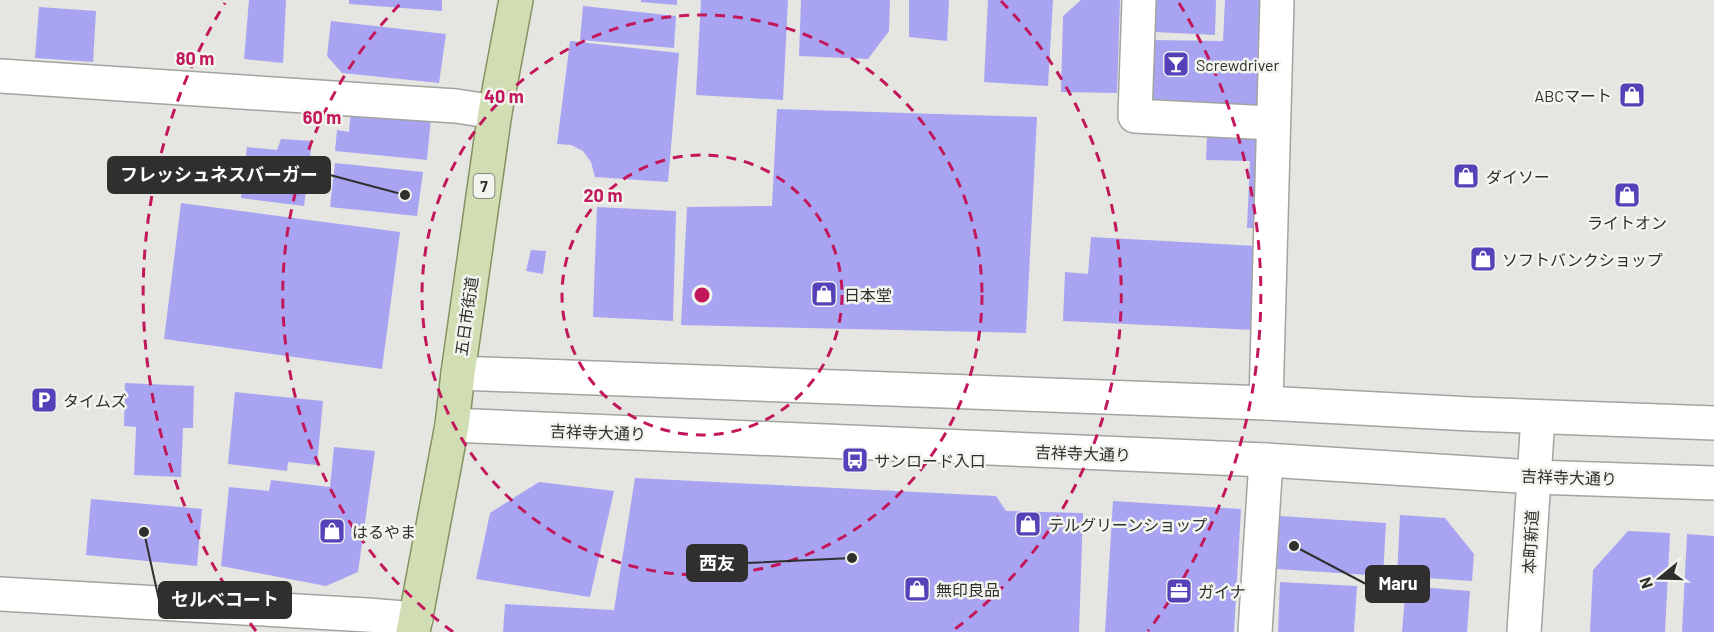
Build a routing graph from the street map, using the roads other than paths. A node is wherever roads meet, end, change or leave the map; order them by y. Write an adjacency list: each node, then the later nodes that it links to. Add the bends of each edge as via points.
1 (516, 0): 5 (main road, 五日市街道 / 7)
2 (1139, 0): 6 (street, via 1135,117)
3 (1277, 0): 6 (street)
4 (0, 76): 5 (street, via 456,106)
5 (495, 112): 7 (main road, 五日市街道 / 7)
6 (1274, 123): 8 (street)
7 (458, 373): 8 (street); 11 (main road, 五日市街道 / 7)
8 (1266, 403): 9 (street)
9 (1538, 417): 10 (street); 13 (street, 本町新道)
10 (1714, 423)
11 (452, 425): 12 (street, 吉祥寺大通り); 16 (main road, 五日市街道 / 7)
12 (1266, 460): 13 (street, 吉祥寺大通り); 17 (street)
13 (1534, 477): 14 (street, 吉祥寺大通り); 18 (street, 本町新道)
14 (1714, 483)
15 (0, 594): 16 (street, via 355,614)
16 (415, 626)
17 (1255, 632)
18 (1524, 632)

